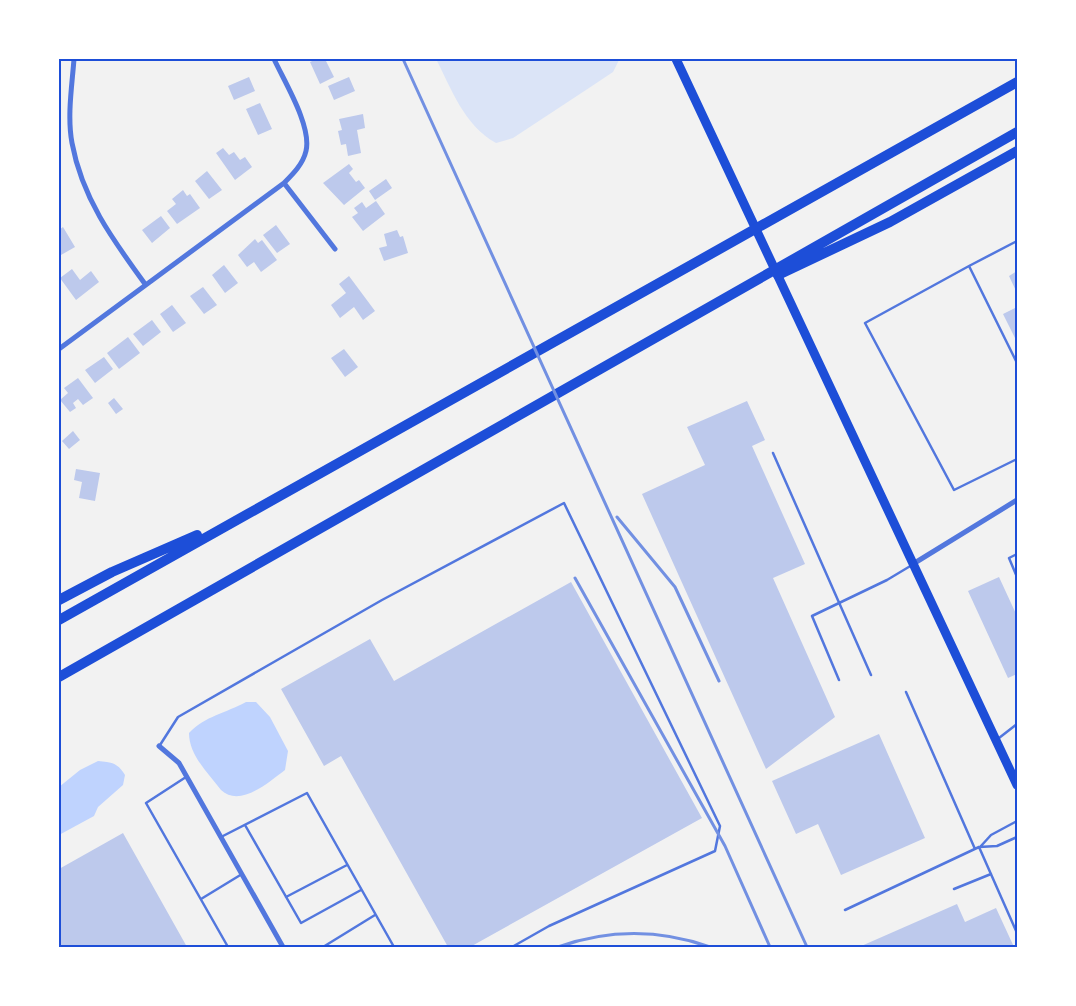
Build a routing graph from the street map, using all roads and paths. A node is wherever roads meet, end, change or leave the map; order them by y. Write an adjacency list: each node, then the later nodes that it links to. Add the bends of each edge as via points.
1 (74, 59): 11 (street, via 70,109 72,142 81,176 101,222)
2 (274, 59): 7 (street, via 307,141 300,165)
3 (676, 59): 20 (main road)
4 (1017, 82): 18 (highway)
5 (1017, 132): 12 (highway)
6 (1017, 151): 12 (highway, via 890,222)
7 (284, 183): 9 (street); 11 (street)
8 (1017, 241): 10 (lane)
9 (336, 249)
10 (969, 266): 14 (lane); 16 (lane, via 865,323 954,490)
11 (145, 284): 13 (street)
12 (712, 307): 26 (highway)
13 (59, 349)
14 (1017, 363)
15 (773, 453): 23 (lane)
16 (1017, 460)
17 (1017, 500): 20 (street)
18 (250, 512): 22 (highway, via 112,572); 24 (highway)
19 (1017, 554): 21 (lane, via 1009,558)
20 (913, 564): 23 (lane, via 887,580); 30 (main road)
21 (1017, 577)
22 (59, 600)
23 (838, 602): 25 (lane); 27 (lane, via 812,616)
24 (59, 620)
25 (871, 675)
26 (59, 677)
27 (839, 680)
28 (906, 692): 39 (lane)
29 (1017, 724): 30 (lane)
30 (996, 740): 33 (main road)
31 (159, 746): 32 (street, via 179,763); 54 (lane, via 178,717 382,600 564,503 720,826 715,851 549,926)
32 (187, 776): 36 (street); 46 (lane, via 146,803)
33 (1017, 785)
34 (1017, 822): 38 (lane, via 991,834)
35 (246, 825): 36 (lane); 40 (lane, via 307,793); 45 (lane)
36 (221, 837): 41 (street)
37 (1017, 837): 38 (lane, via 997,846)
38 (980, 847): 39 (lane); 42 (lane)
39 (975, 849): 47 (lane)
40 (347, 865): 44 (lane); 45 (lane)
41 (242, 874): 46 (lane); 51 (street)
42 (991, 874): 43 (lane); 49 (lane)
43 (954, 889)
44 (361, 890): 45 (lane, via 300,923); 48 (lane)
45 (286, 897)
46 (200, 899): 50 (lane)
47 (845, 910)
48 (376, 915): 52 (lane); 53 (lane)
49 (1017, 934)
50 (228, 947)
51 (283, 947)
52 (323, 947)
53 (392, 947)
54 (512, 947)

